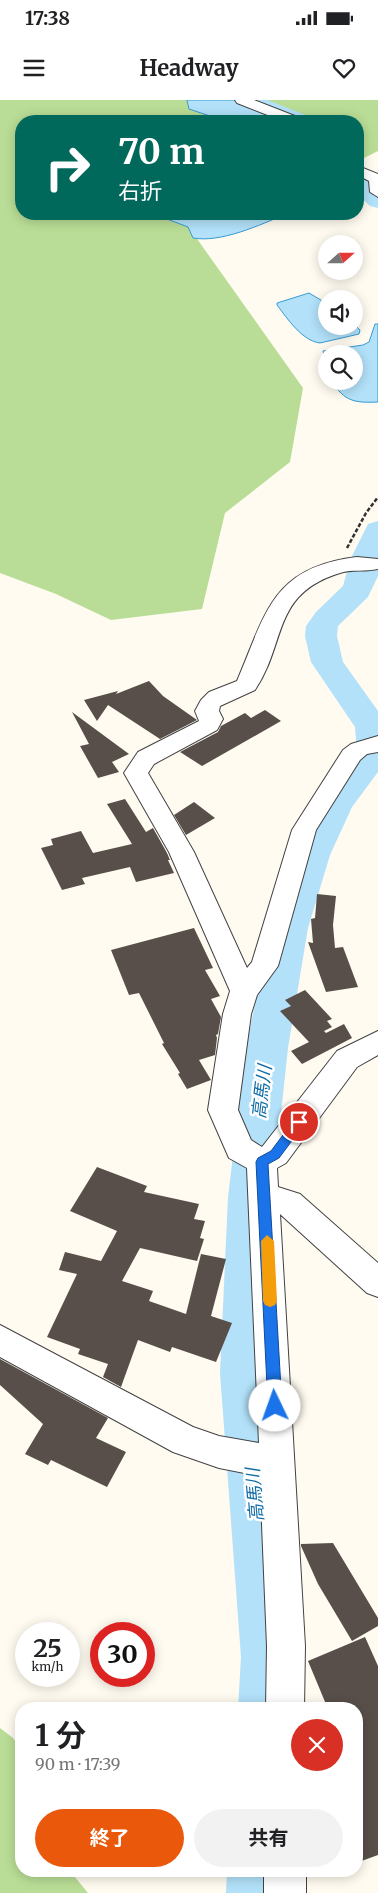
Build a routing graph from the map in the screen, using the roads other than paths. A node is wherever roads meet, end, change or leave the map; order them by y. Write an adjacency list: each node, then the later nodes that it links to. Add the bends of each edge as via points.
1 (242, 100): 2 (street)
2 (280, 115)
3 (364, 173): 4 (street, via 378,183)
4 (378, 192)
5 (373, 564): 7 (street, via 334,568 300,582 274,615 247,685 214,698 206,711 211,719 209,725 146,758 136,773 177,840)
6 (378, 744): 7 (street, via 359,749 351,755 304,830 264,966)
7 (244, 991): 9 (street, via 237,1014 223,1110 240,1148)
8 (378, 1042): 9 (street, via 348,1059 275,1154)
9 (262, 1162): 10 (street)
10 (265, 1197): 11 (street, via 289,1202); 13 (street)
11 (378, 1283)
12 (0, 1340): 13 (street, via 186,1441 219,1452)
13 (278, 1463): 14 (street, via 286,1646)
14 (285, 1702)
15 (285, 1877): 16 (street)
16 (286, 1893)

